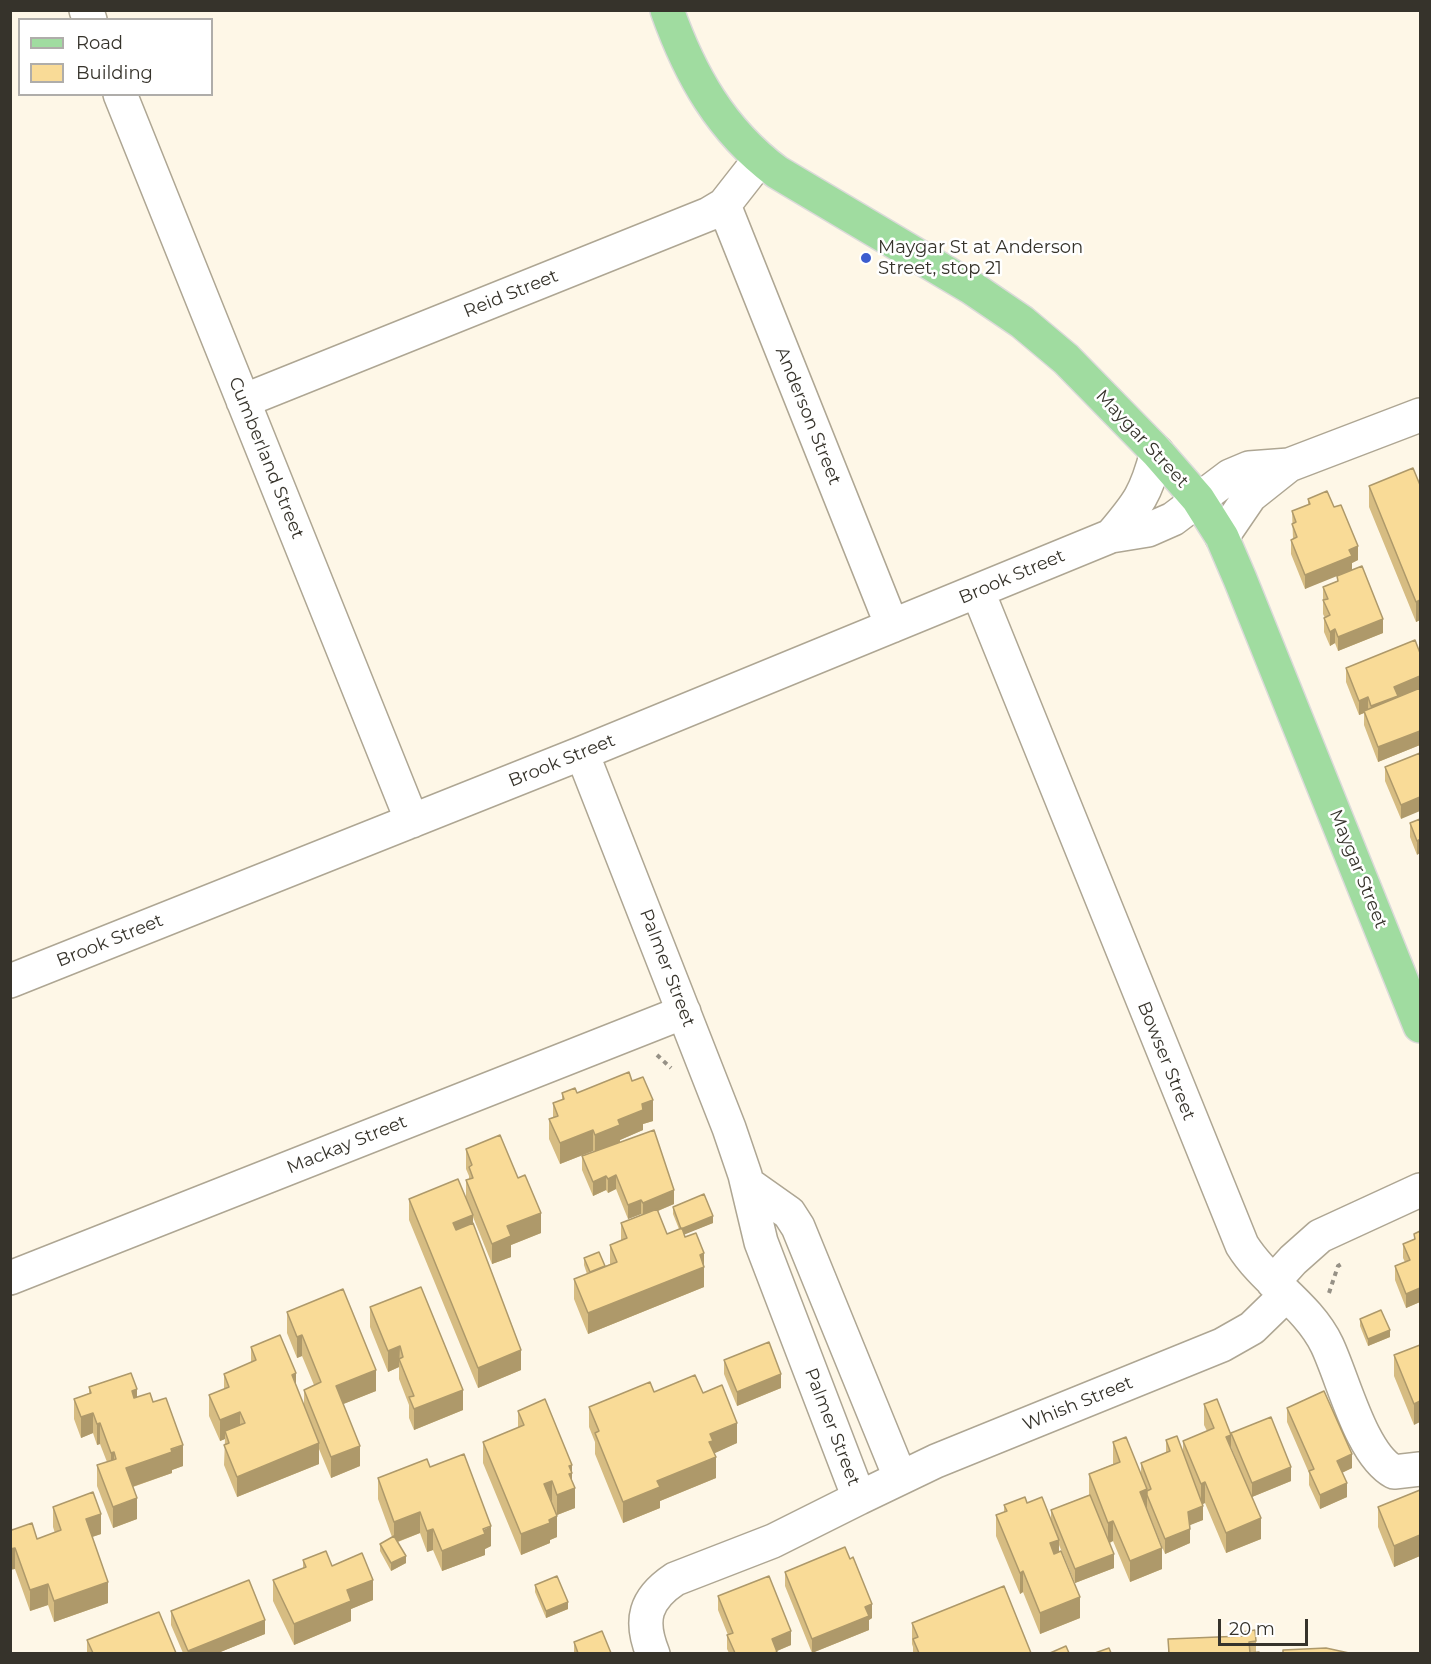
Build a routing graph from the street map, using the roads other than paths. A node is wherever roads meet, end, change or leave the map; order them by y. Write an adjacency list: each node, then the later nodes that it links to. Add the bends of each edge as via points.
1 (667, 10): 3 (main road, Maygar Street, via 689,65 708,99 730,130)
2 (121, 96): 5 (street, Cumberland Street)
3 (760, 159): 4 (street, Reid Street); 7 (main road, Maygar Street, via 1022,322 1066,359)
4 (724, 205): 5 (street, Reid Street, via 679,227); 13 (street, Anderson Street)
5 (243, 400): 15 (street, Cumberland Street)
6 (1420, 415): 8 (street, Brook Street)
7 (1157, 452): 9 (main road, Maygar Street); 10 (street, Brook Street, via 1141,500)
8 (1289, 465): 9 (street, Brook Street, via 1250,468 1222,479); 11 (street, Brook Street, via 1250,496)
9 (1198, 499): 10 (street, Brook Street, via 1173,519 1148,530); 11 (main road, Maygar Street)
10 (1111, 536): 12 (street, Brook Street)
11 (1222, 537): 18 (main road, Maygar Street)
12 (978, 592): 13 (street, Brook Street); 22 (street, Bowser Street, via 1230,1221 1250,1258)
13 (892, 626): 14 (street, Brook Street)
14 (582, 753): 15 (street, Brook Street); 17 (street, Palmer Street)
15 (412, 821): 16 (street, Brook Street)
16 (10, 981)
17 (684, 1012): 19 (street, Palmer Street); 21 (street, Mackay Street)
18 (1420, 1026)
19 (748, 1184): 24 (street, via 789,1213 798,1227); 25 (street, Palmer Street, via 761,1242)
20 (1420, 1190): 22 (street, Whish Street, via 1320,1236 1293,1260)
21 (10, 1278)
22 (1280, 1289): 23 (street, Bowser Street, via 1302,1310 1326,1343 1375,1457 1394,1472); 24 (street, Whish Street, via 1252,1328 1222,1345)
23 (1420, 1469)
24 (900, 1477): 25 (street, Whish Street)
25 (859, 1498): 26 (street, Palmer Street, via 773,1541 663,1587 651,1603 645,1623)
26 (653, 1653)

